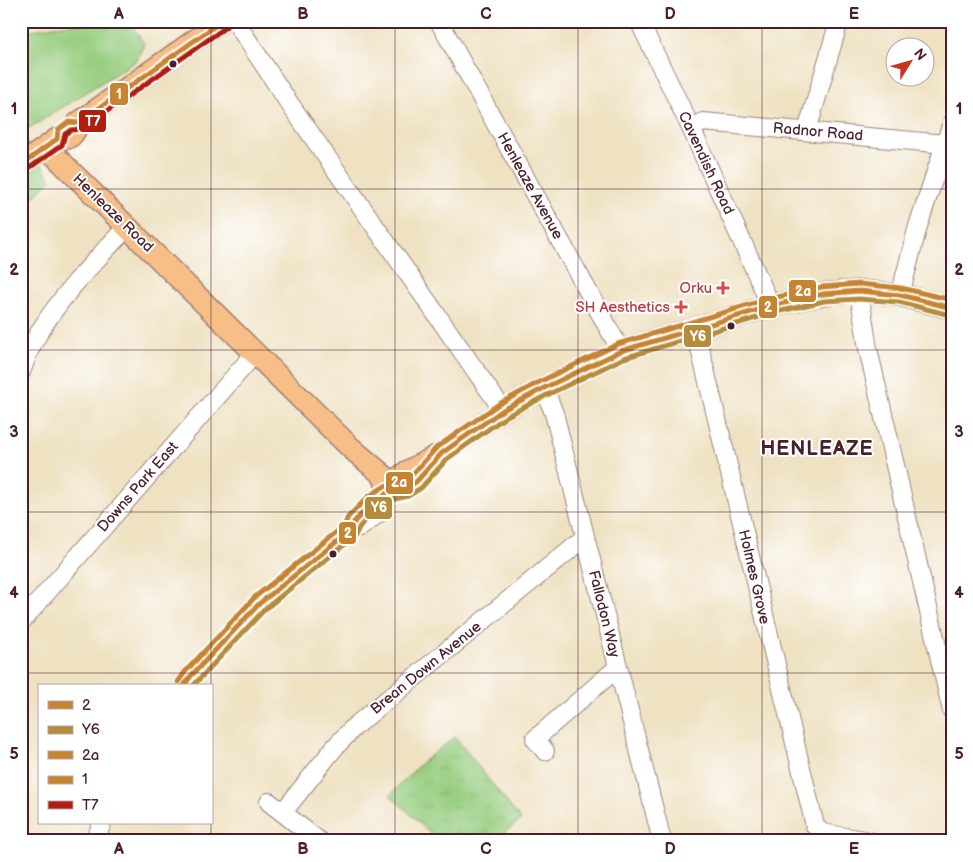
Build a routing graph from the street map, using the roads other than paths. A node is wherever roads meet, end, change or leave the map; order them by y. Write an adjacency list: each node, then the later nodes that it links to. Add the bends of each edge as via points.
1 (222, 21): 9 (main road, via 78,123 69,122 58,130)
2 (235, 21): 22 (street)
3 (439, 21): 18 (street, Henleaze Avenue)
4 (639, 21): 7 (street, Cavendish Road)
5 (839, 21): 8 (street)
6 (952, 122): 10 (street)
7 (691, 128): 8 (street, Radnor Road, via 703,122); 15 (street, Cavendish Road)
8 (807, 130): 10 (street, Radnor Road)
9 (51, 143): 11 (main road); 12 (main road, Henleaze Road)
10 (946, 144): 14 (street, via 918,226)
11 (21, 164)
12 (127, 227): 19 (main road, Henleaze Road); 20 (street, via 74,284 47,320 32,344)
13 (859, 291): 14 (main road); 15 (main road, via 823,294); 28 (street, via 868,349)
14 (900, 295): 16 (main road)
15 (771, 306): 17 (main road)
16 (952, 308)
17 (695, 328): 18 (main road); 34 (street, Holmes Grove, via 815,826 822,833)
18 (621, 351): 21 (main road)
19 (255, 353): 23 (main road, Henleaze Road, via 351,448 373,485); 25 (street, Downs Park East)
20 (21, 372)
21 (544, 388): 22 (main road); 24 (street, Fallodon Way, via 554,413)
22 (503, 410): 23 (main road, via 442,453 416,482)
23 (388, 493): 27 (street, via 380,512 350,531 260,603)
24 (584, 538): 26 (street, Fallodon Way); 32 (street, Brean Down Avenue, via 354,727 276,807)
25 (21, 622)
26 (617, 668): 29 (street, via 535,739); 33 (street, Fallodon Way)
27 (186, 684)
28 (952, 711)
29 (545, 751)
30 (102, 824): 31 (street)
31 (95, 841)
32 (319, 841)
33 (662, 841)
34 (870, 841)

